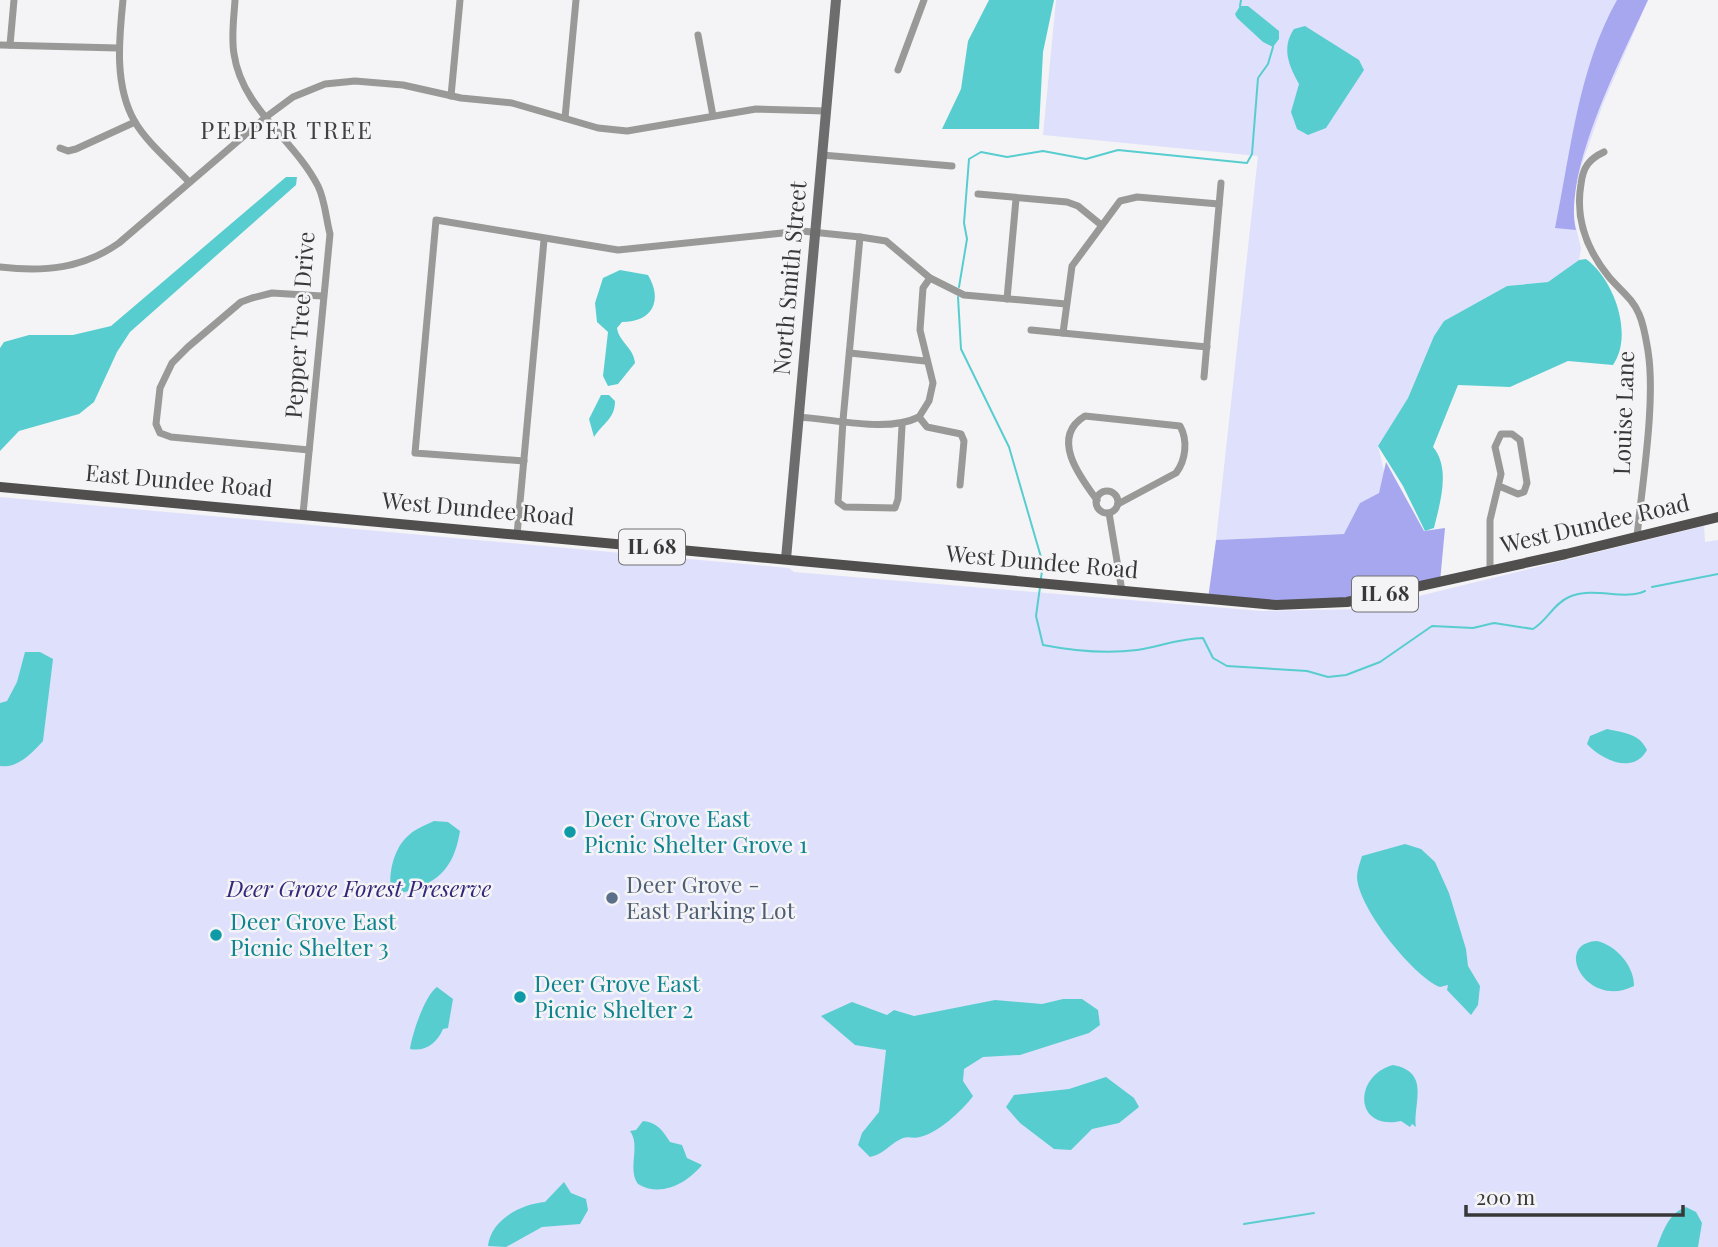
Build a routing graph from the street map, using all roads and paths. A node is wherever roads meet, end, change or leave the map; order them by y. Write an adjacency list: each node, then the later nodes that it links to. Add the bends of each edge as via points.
1 (14, 0): 10 (street)
2 (123, 0): 11 (street)
3 (235, 0): 16 (street, Pepper Tree Drive, via 232,38 236,65 248,94)
4 (460, 0): 13 (street)
5 (576, 0): 17 (street)
6 (836, 0): 14 (street, North Smith Street)
7 (924, 0): 12 (street)
8 (698, 35): 15 (street)
9 (0, 45): 10 (street)
10 (10, 45): 11 (street)
11 (118, 48): 18 (street, via 122,84)
12 (898, 70)
13 (451, 96): 16 (street, via 355,81 325,85 293,97); 17 (street, via 512,103)
14 (826, 111): 15 (street, via 756,109); 21 (street, North Smith Street)
15 (713, 116): 17 (street, via 627,131)
16 (266, 117): 23 (street); 34 (street, Pepper Tree Drive, via 320,189 330,234)
17 (565, 118)
18 (135, 122): 19 (street, via 76,149); 23 (street)
19 (60, 148)
20 (1604, 152): 59 (street, Louise Lane, via 1591,158 1583,172 1578,197 1580,225 1593,254 1640,315 1648,352)
21 (822, 155): 22 (street); 29 (street, North Smith Street)
22 (952, 166)
23 (189, 182): 32 (street, via 98,256 58,268)
24 (1221, 183): 27 (street)
25 (978, 194): 26 (street)
26 (1016, 199): 28 (street, via 1067,202); 35 (street)
27 (1219, 204): 28 (street, via 1128,198 1114,206); 39 (street)
28 (1100, 224): 36 (street, via 1072,266)
29 (815, 233): 30 (street); 31 (street, via 629,250); 43 (street, North Smith Street)
30 (860, 237): 33 (street, via 886,241); 40 (street)
31 (544, 240): 48 (street); 48 (street, via 436,220 415,453)
32 (0, 267)
33 (930, 278): 35 (street, via 964,295); 41 (street, via 920,305)
34 (322, 296): 47 (street, Pepper Tree Drive); 47 (street, via 272,293 242,302 172,363 160,388 156,421 160,433 171,437)
35 (1007, 299): 36 (street)
36 (1066, 304): 38 (street)
37 (1031, 330): 38 (street)
38 (1063, 333): 39 (street)
39 (1207, 347): 42 (street)
40 (850, 353): 41 (street); 45 (street)
41 (925, 361): 44 (street, via 933,383)
42 (1204, 377)
43 (798, 416): 45 (street); 60 (street, North Smith Street)
44 (919, 417): 46 (street); 49 (street, via 927,427 961,434)
45 (843, 420): 46 (street); 46 (street, via 838,502 845,507 895,508)
46 (902, 426)
47 (309, 450): 55 (street, Pepper Tree Drive)
48 (524, 461): 58 (street)
49 (960, 485)
50 (1499, 486): 50 (street, via 1497,438 1512,434 1520,440 1527,483 1518,494); 61 (street, via 1490,520)
51 (0, 487): 55 (main road, East Dundee Road / IL 68)
52 (1097, 500): 53 (street, via 1108,492); 53 (street, via 1072,462 1069,434 1074,423 1085,416 1180,426 1186,440 1181,466); 54 (street, via 1099,509)
53 (1118, 504): 54 (street)
54 (1109, 513): 62 (street)
55 (303, 514): 57 (main road, East Dundee Road / IL 68)
56 (1718, 517): 59 (main road, West Dundee Road / IL 68)
57 (355, 519): 58 (main road, West Dundee Road / IL 68)
58 (517, 535): 60 (main road, West Dundee Road / IL 68)
59 (1637, 537): 61 (main road, West Dundee Road / IL 68)
60 (786, 559): 62 (main road, West Dundee Road / IL 68)
61 (1490, 571): 62 (main road, West Dundee Road / IL 68, via 1347,602 1276,605)
62 (1122, 591)

